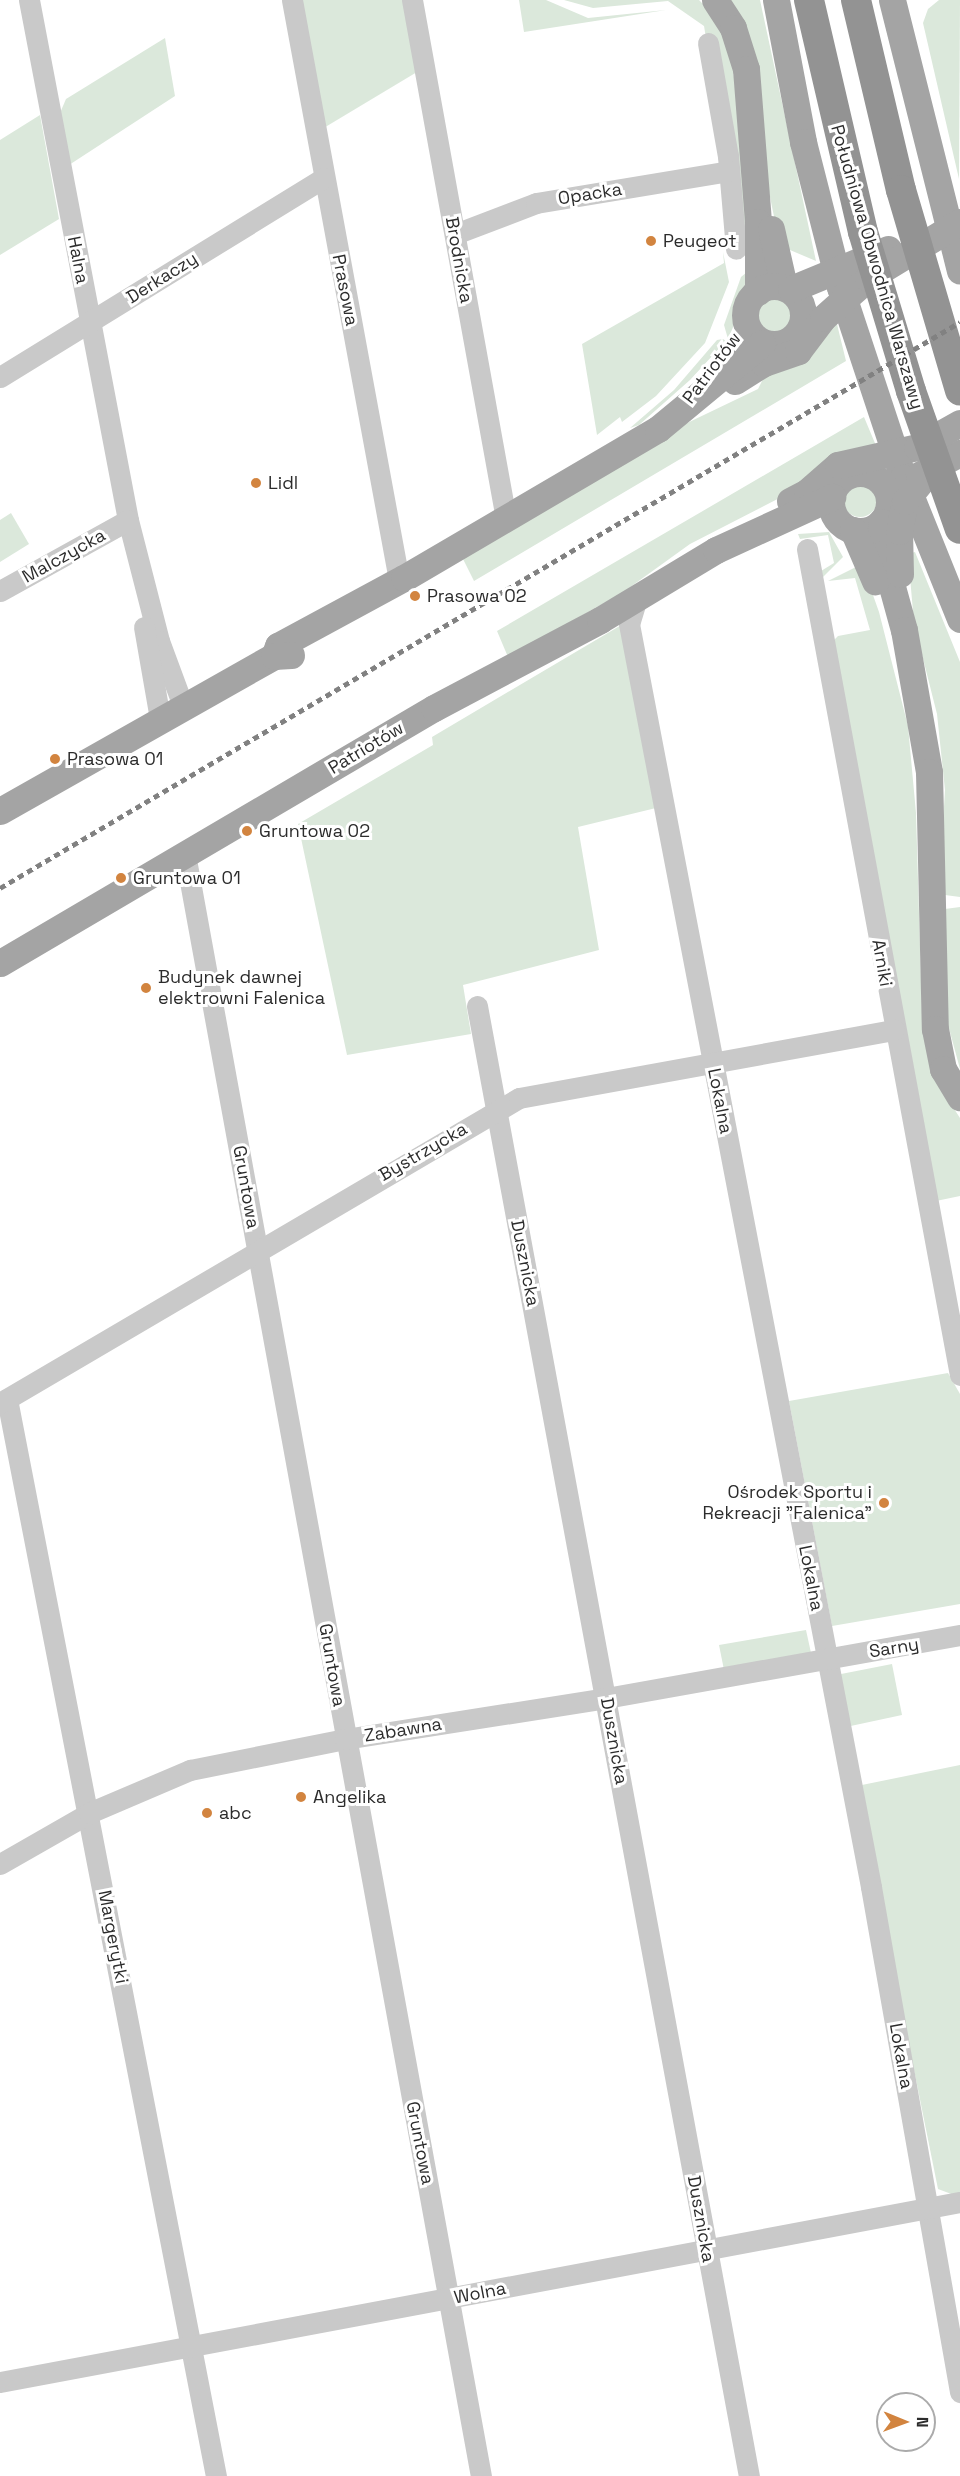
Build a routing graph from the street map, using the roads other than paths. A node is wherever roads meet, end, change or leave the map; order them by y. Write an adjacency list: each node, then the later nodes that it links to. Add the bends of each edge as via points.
1 (29, 0): 20 (street, Halna)
2 (292, 0): 11 (street, Prasowa)
3 (412, 0): 14 (street, Brodnicka)
4 (715, 0): 17 (main road, via 740,46)
5 (776, 0): 38 (main road, via 803,142 840,287 903,477)
6 (809, 0): 32 (highway, Południowa Obwodnica Warszawy, via 866,242 911,391)
7 (856, 0): 23 (highway, via 901,190)
8 (892, 0): 16 (main road)
9 (708, 43): 10 (street)
10 (729, 171): 14 (street, Opacka, via 536,203); 15 (street)
11 (324, 178): 20 (street, Derkaczy); 35 (street, Prasowa)
12 (960, 206): 18 (main road, via 888,249)
13 (960, 222): 18 (main road, via 868,278)
14 (454, 234): 30 (street, Brodnicka)
15 (736, 249)
16 (960, 272)
17 (778, 289): 18 (main road); 19 (main road); 21 (main road, via 747,306)
18 (826, 294): 19 (main road); 24 (main road, via 798,351 764,363)
19 (804, 313): 21 (main road, via 790,340)
20 (89, 323): 22 (street, Derkaczy); 31 (street, Halna)
21 (753, 334): 24 (main road, Patriotów)
22 (0, 377)
23 (960, 391)
24 (679, 412): 30 (main road, Patriotów)
25 (960, 423): 28 (main road, via 917,447)
26 (960, 433): 28 (main road)
27 (960, 453): 28 (main road, via 928,471 905,501)
28 (886, 493): 29 (main road, Patriotów, via 871,529); 29 (main road, via 862,473 848,475 837,484); 33 (main road, via 838,465 807,492 769,512); 42 (main road, via 883,554 901,614)
29 (841, 516): 33 (main road, Patriotów); 42 (main road, via 872,573)
30 (506, 519): 35 (main road, Patriotów)
31 (128, 520): 36 (street, Malczycka); 41 (street, Halna, via 156,630); 43 (street, Halna)
32 (960, 529)
33 (736, 542): 37 (main road, Patriotów)
34 (807, 549): 48 (street, Arniki)
35 (390, 586): 41 (main road, Patriotów, via 336,629 289,656 274,656)
36 (0, 591)
37 (637, 598): 39 (main road, Patriotów); 40 (street, Lokalna)
38 (960, 619)
39 (600, 620): 40 (street); 45 (main road, Patriotów, via 434,708)
40 (629, 624): 49 (street, Lokalna)
41 (183, 706): 43 (main road, Patriotów)
42 (921, 716): 50 (main road, via 929,771 935,1029 943,1069)
43 (160, 719): 44 (main road, Patriotów)
44 (0, 810)
45 (185, 854): 46 (main road, Patriotów); 52 (street, Gruntowa)
46 (0, 963)
47 (477, 1006): 51 (street, Dusznicka)
48 (894, 1030): 49 (street, Bystrzycka); 53 (street, Arniki)
49 (712, 1062): 51 (street, Bystrzycka, via 519,1098); 56 (street, Lokalna)
50 (960, 1097)
51 (496, 1109): 52 (street, Bystrzycka); 57 (street, Dusznicka)
52 (256, 1250): 54 (street, Bystrzycka); 58 (street, Gruntowa)
53 (960, 1375)
54 (3, 1401): 59 (street, Margerytki)
55 (960, 1635): 56 (street, Sarny)
56 (827, 1659): 57 (street, Zabawna); 62 (street, Lokalna)
57 (606, 1698): 58 (street, Zabawna); 63 (street, Dusznicka)
58 (345, 1739): 59 (street, Zabawna, via 190,1770); 64 (street, Gruntowa)
59 (89, 1813): 60 (street, Zabawna); 65 (street, Margerytki)
60 (0, 1864)
61 (960, 2202): 62 (street, Wolna)
62 (928, 2207): 63 (street, Wolna); 67 (street, Lokalna)
63 (707, 2248): 64 (street, Wolna); 70 (street, Dusznicka)
64 (449, 2299): 65 (street, Wolna); 69 (street, Gruntowa)
65 (191, 2345): 66 (street, Wolna); 68 (street, Margerytki)
66 (0, 2382)
67 (960, 2392)
68 (216, 2476)
69 (481, 2476)
70 (749, 2476)

